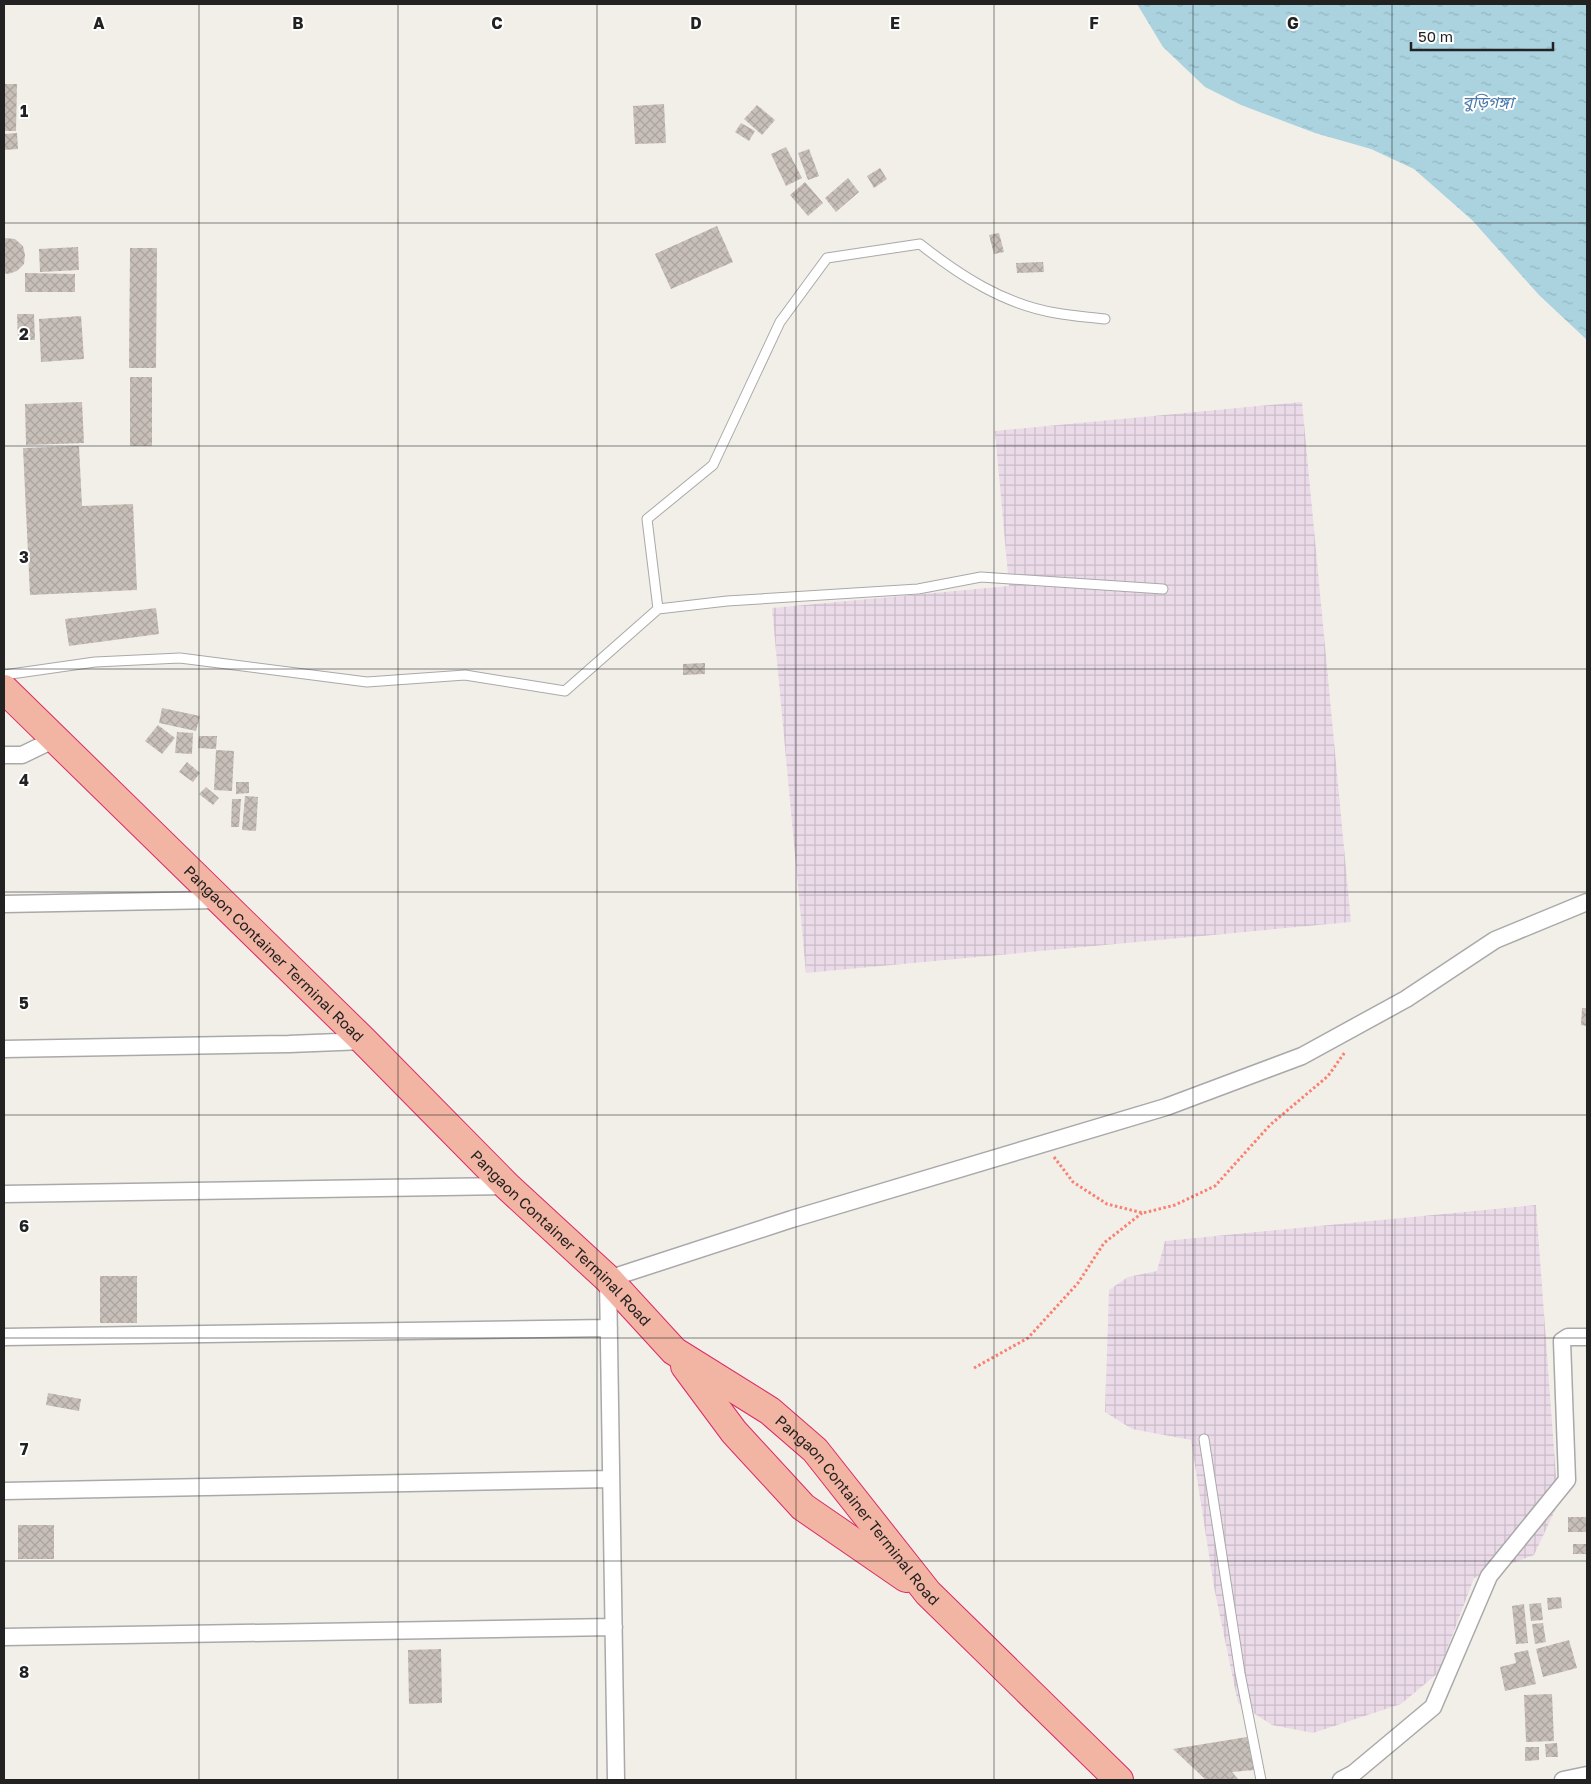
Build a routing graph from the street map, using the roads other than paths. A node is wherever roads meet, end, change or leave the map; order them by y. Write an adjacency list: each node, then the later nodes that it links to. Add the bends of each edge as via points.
1 (1105, 319): 3 (lane, via 1054,313 1007,298 957,273 920,244 827,258 780,322 713,466 647,519)
2 (1162, 589): 3 (lane, via 981,577 918,589)
3 (658, 608): 4 (lane, via 565,691 465,675 367,682 180,658 94,662)
4 (4, 675)
5 (4, 690): 6 (highway, Pangaon Container Terminal Road)
6 (53, 740): 7 (street, via 22,755); 8 (highway, Pangaon Container Terminal Road)
7 (4, 755)
8 (217, 900): 10 (street); 11 (highway, Pangaon Container Terminal Road)
9 (1587, 902): 15 (street, via 1495,940 1406,999 1302,1056 1166,1107 792,1219)
10 (4, 904)
11 (364, 1040): 12 (street); 13 (highway, Pangaon Container Terminal Road)
12 (4, 1050)
13 (507, 1186): 14 (street); 15 (highway, Pangaon Container Terminal Road)
14 (4, 1194)
15 (608, 1279): 16 (street); 19 (highway, Pangaon Container Terminal Road)
16 (609, 1328): 17 (street); 21 (street)
17 (4, 1336)
18 (1587, 1336): 30 (street, via 1568,1337 1562,1341 1567,1480 1489,1576 1433,1707 1354,1773)
19 (674, 1351): 23 (highway, via 734,1432 803,1507); 23 (highway, Pangaon Container Terminal Road, via 770,1411 815,1450)
20 (1204, 1438): 29 (lane, via 1228,1604)
21 (611, 1479): 22 (street); 24 (street)
22 (4, 1491)
23 (928, 1593): 28 (highway, Pangaon Container Terminal Road)
24 (614, 1627): 25 (street); 27 (street)
25 (4, 1637)
26 (1587, 1775): 31 (street)
27 (616, 1780)
28 (1119, 1780)
29 (1261, 1780)
30 (1341, 1780)
31 (1563, 1780)

